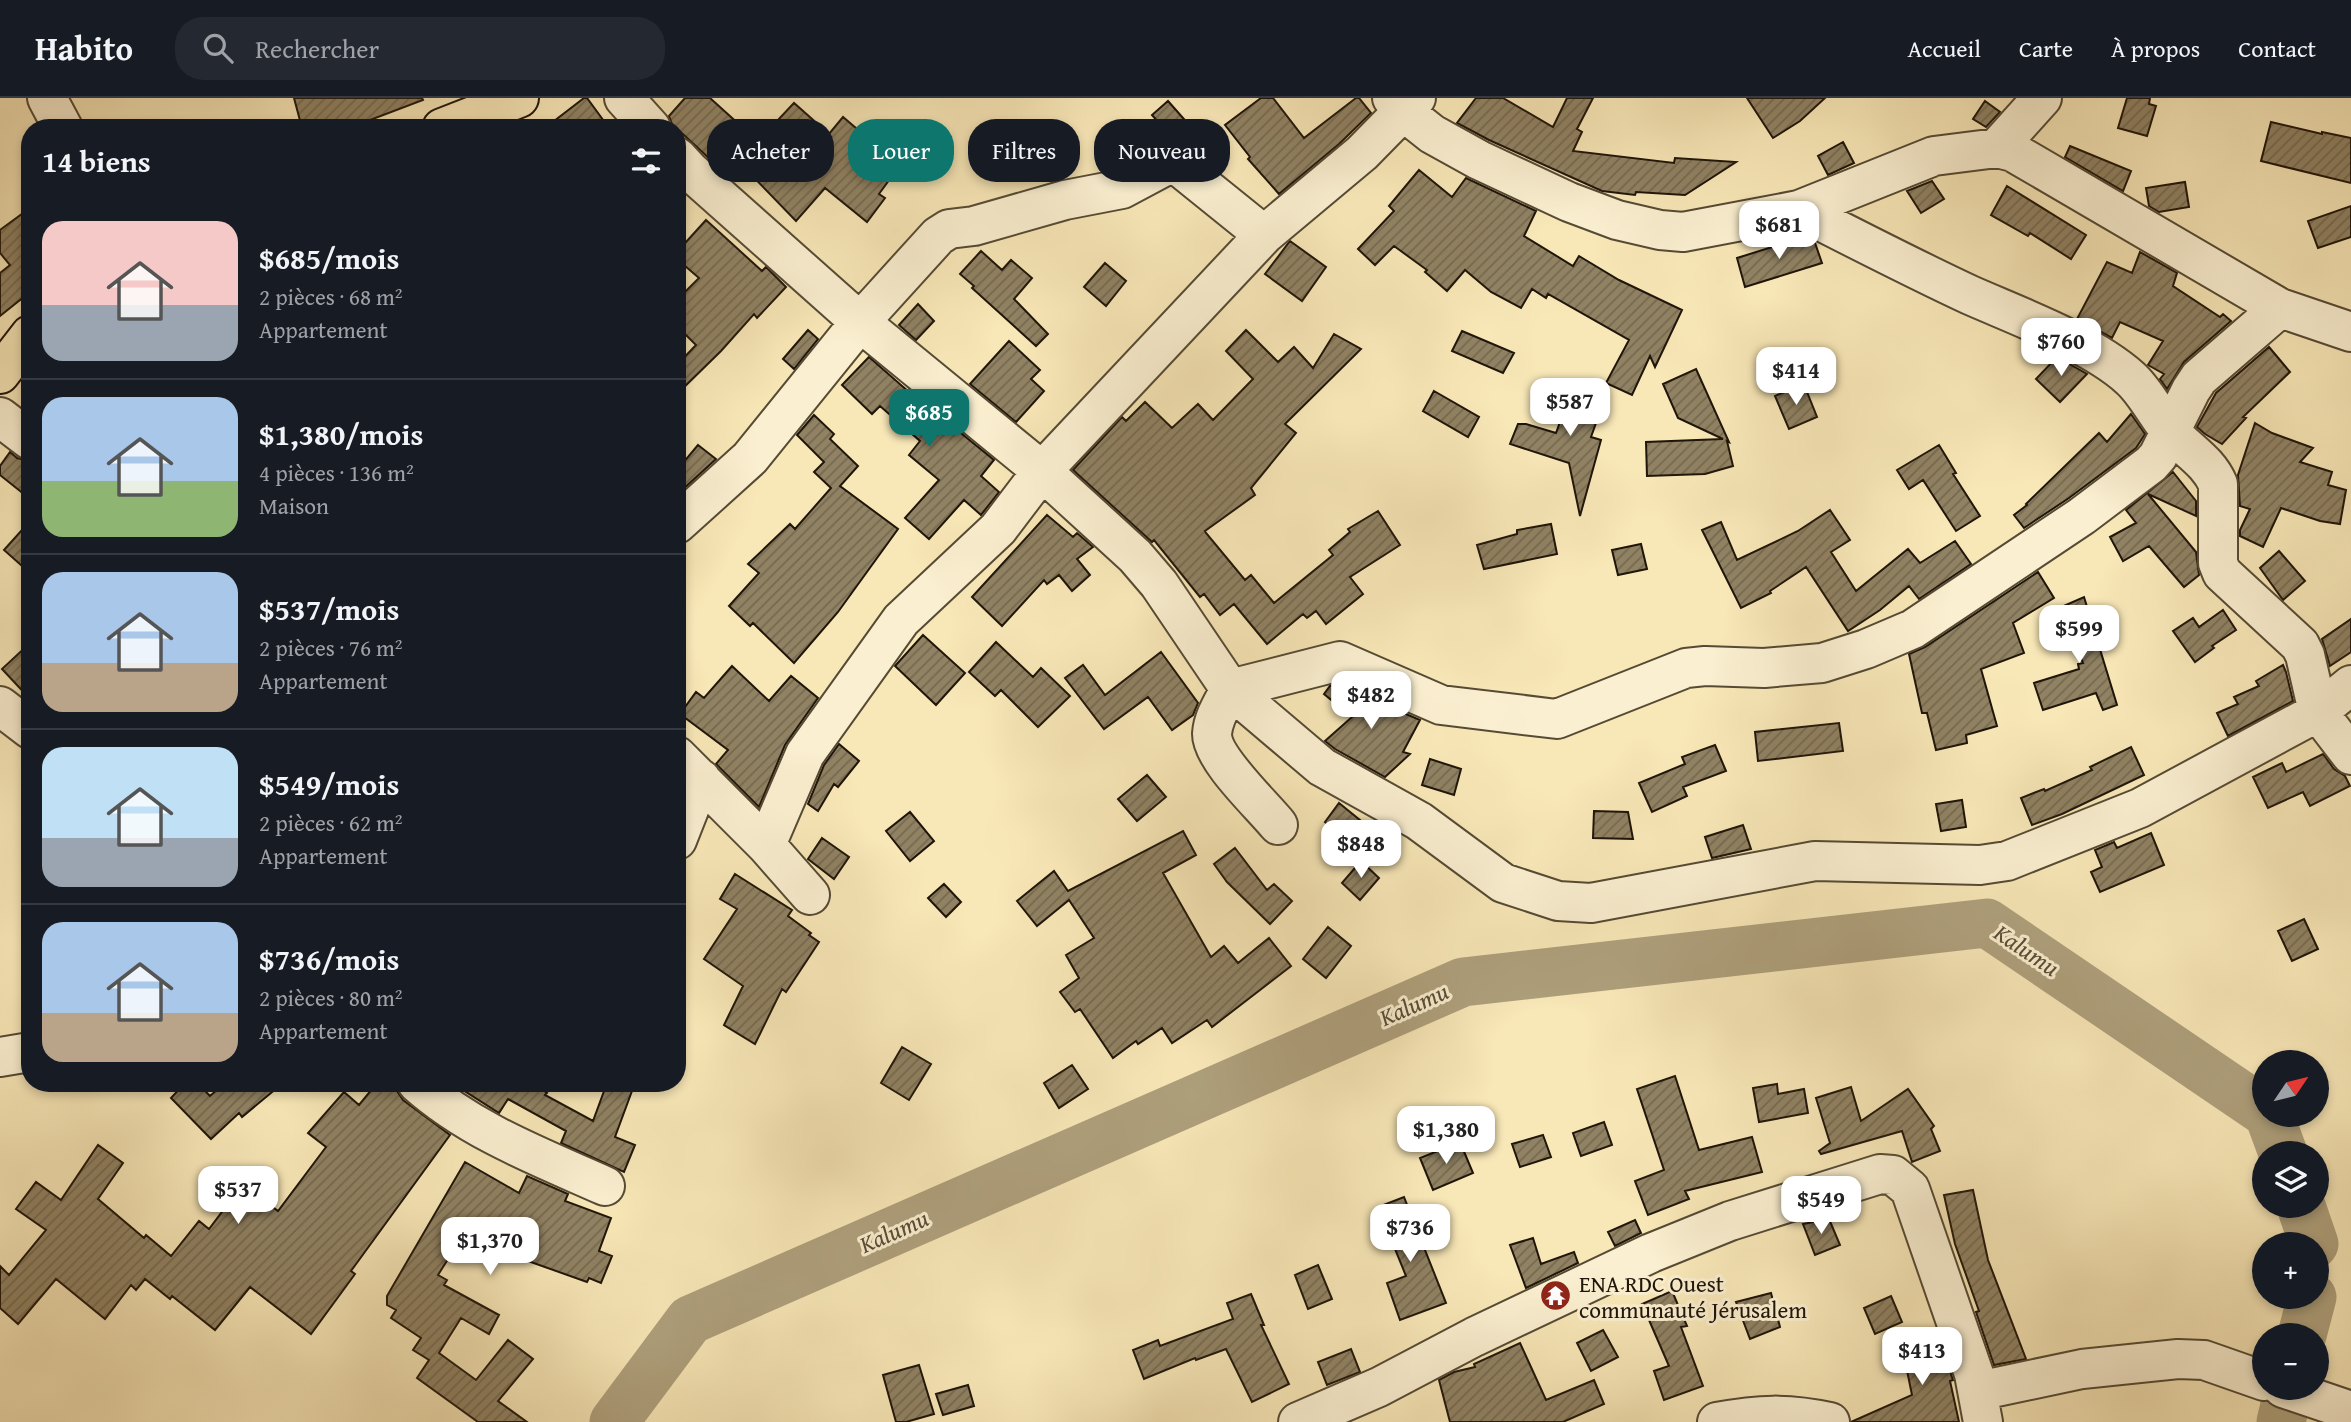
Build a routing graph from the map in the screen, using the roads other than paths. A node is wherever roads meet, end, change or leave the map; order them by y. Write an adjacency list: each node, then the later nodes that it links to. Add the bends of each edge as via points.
1 (47, 98): 6 (street)
2 (519, 98): 7 (main road)
3 (624, 98): 8 (street)
4 (2042, 98): 9 (street)
5 (1404, 102): 11 (street, via 1432,134 1569,202 1617,220 1683,232); 12 (street, via 1362,153)
6 (58, 119)
7 (465, 119)
8 (643, 119)
9 (1997, 148): 11 (street, via 1934,156); 13 (street, via 2013,152)
10 (686, 174): 14 (street)
11 (1799, 210): 20 (street, via 2085,348 2129,377)
12 (1264, 235): 14 (street, via 1182,168 1167,165 1122,189 949,229); 21 (street)
13 (2280, 308): 15 (street); 20 (street, via 2200,378)
14 (860, 322): 21 (street); 22 (street, via 750,458)
15 (2351, 332)
16 (21, 347): 17 (main road)
17 (0, 374)
18 (0, 417): 19 (street)
19 (21, 432)
20 (2170, 432): 24 (street, via 2151,464 1930,620 1822,663 1686,668 1557,719 1441,705 1340,661); 26 (street, via 2202,459 2218,484 2218,564 2222,573 2300,646)
21 (1042, 471): 24 (street, via 1147,569); 32 (street, via 998,529 901,620 805,754)
22 (686, 516)
23 (2351, 685): 26 (street)
24 (1230, 689): 26 (street, via 1322,767 1419,821 1503,883 1578,903 1815,861 1980,865 2007,861 2140,808); 31 (street, via 1214,724 1214,746)
25 (0, 706): 27 (street)
26 (2318, 712): 28 (street)
27 (21, 722)
28 (2351, 755)
29 (689, 768): 30 (street); 32 (street)
30 (686, 786)
31 (1278, 825)
32 (766, 845): 33 (street)
33 (810, 894)
34 (21, 1054): 35 (street)
35 (0, 1057)
36 (428, 1092): 37 (street, via 494,1136)
37 (605, 1186)
38 (2252, 1377): 40 (street, via 2204,1360 2082,1368)
39 (2317, 1400): 41 (street)
40 (1980, 1406): 42 (street, via 1910,1189 1893,1175 1880,1174 1730,1221 1651,1253)
41 (2345, 1410)
42 (1298, 1422)
43 (1717, 1422): 44 (street, via 1788,1414)
44 (1830, 1422)

